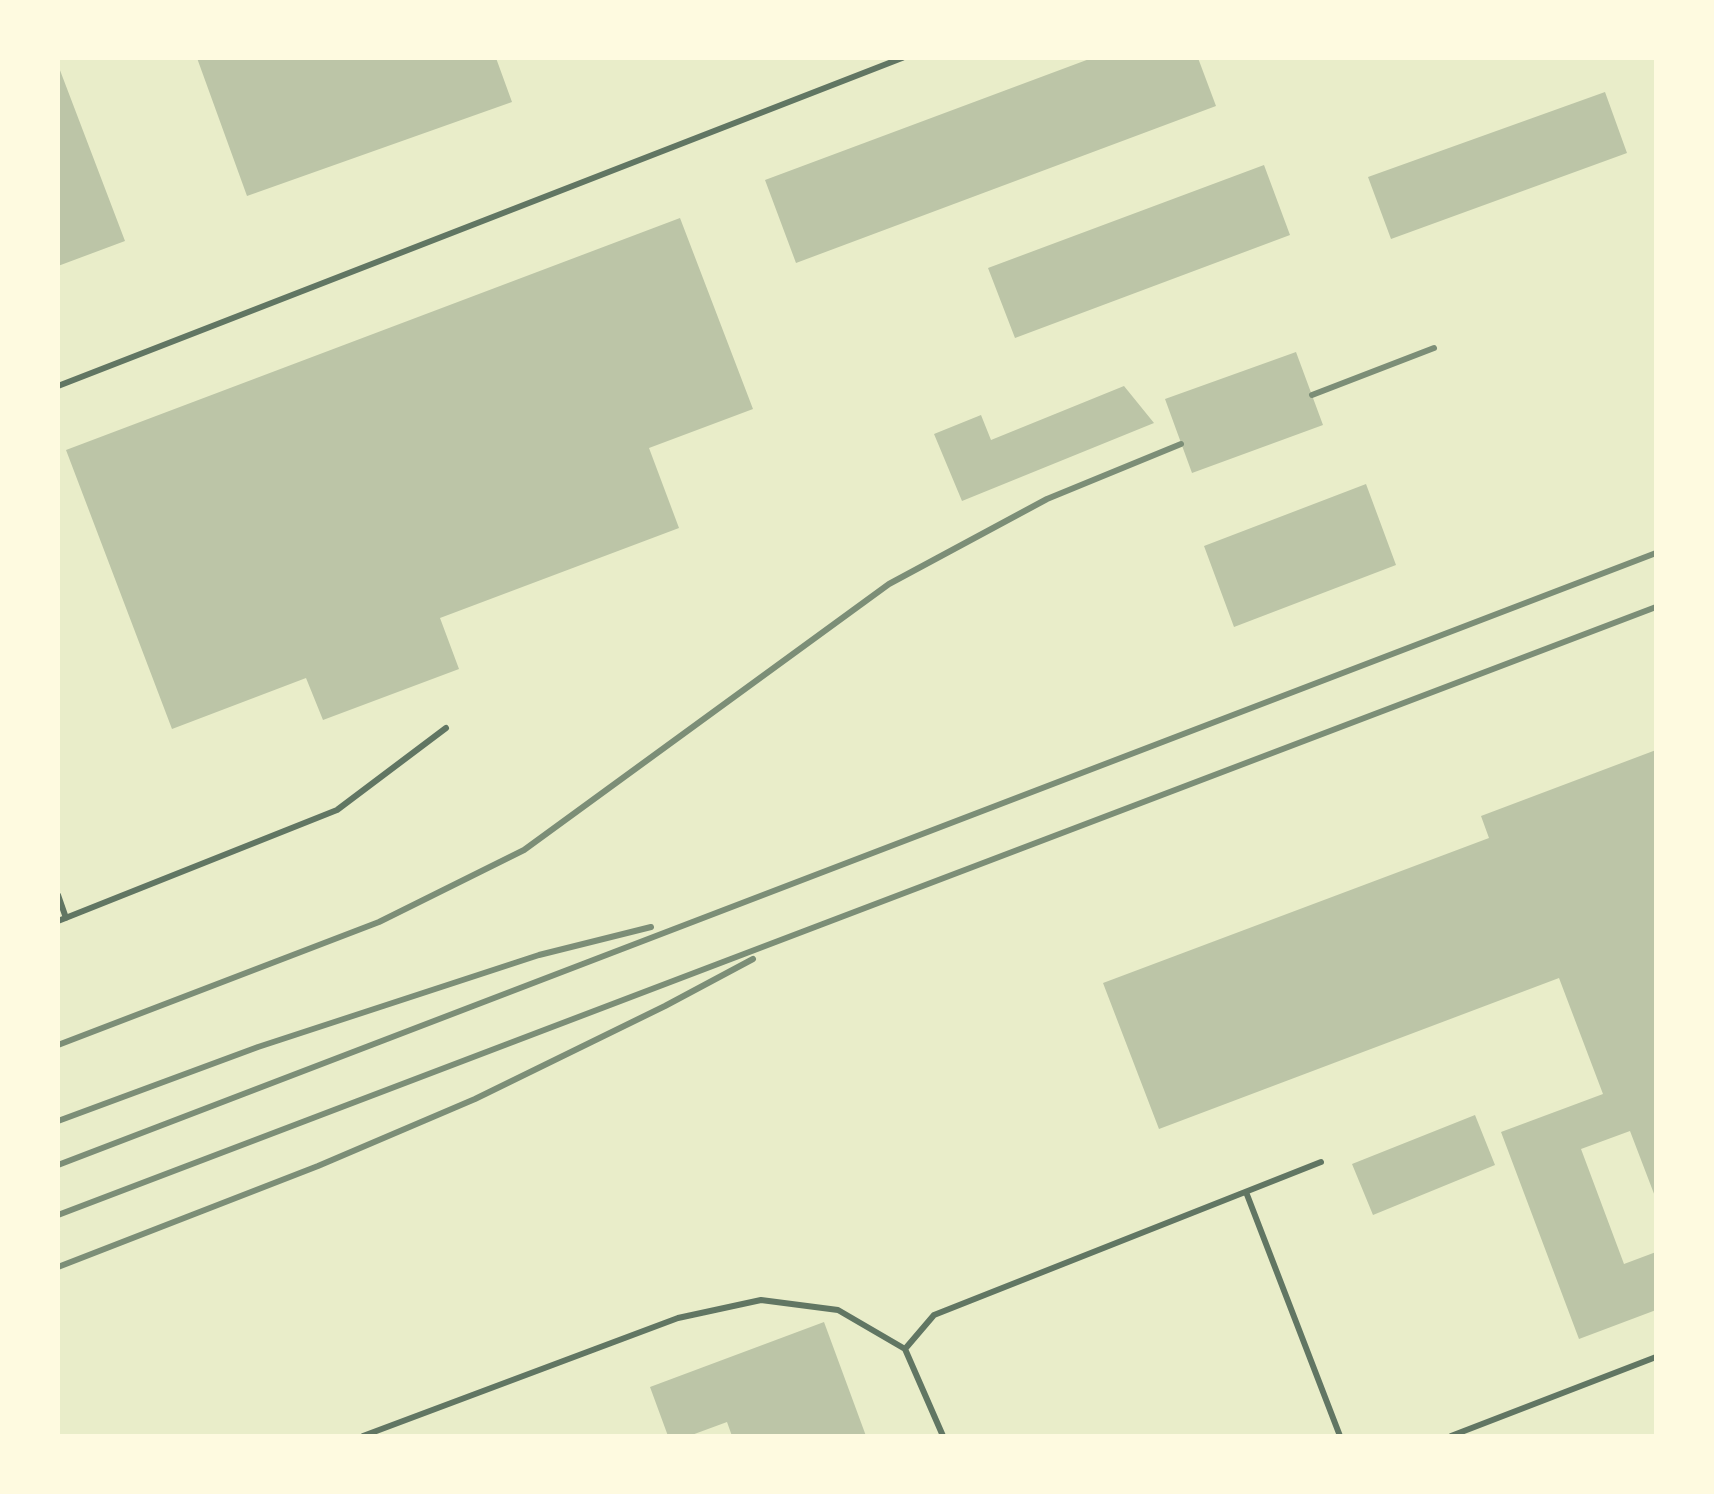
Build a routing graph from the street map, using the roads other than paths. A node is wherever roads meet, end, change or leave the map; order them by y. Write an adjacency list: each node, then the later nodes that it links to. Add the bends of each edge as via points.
1 (902, 58): 2 (lane)
2 (58, 386)
3 (446, 728): 5 (lane, via 337,810)
4 (58, 895): 5 (lane)
5 (66, 918): 6 (lane)
6 (58, 921)
7 (1321, 1162): 8 (lane)
8 (1246, 1192): 9 (lane, via 934,1315); 13 (lane)
9 (905, 1349): 11 (lane, via 838,1310 761,1300 678,1318); 12 (lane)
10 (1656, 1357): 14 (lane)
11 (363, 1436)
12 (943, 1436)
13 (1340, 1436)
14 (1451, 1436)

